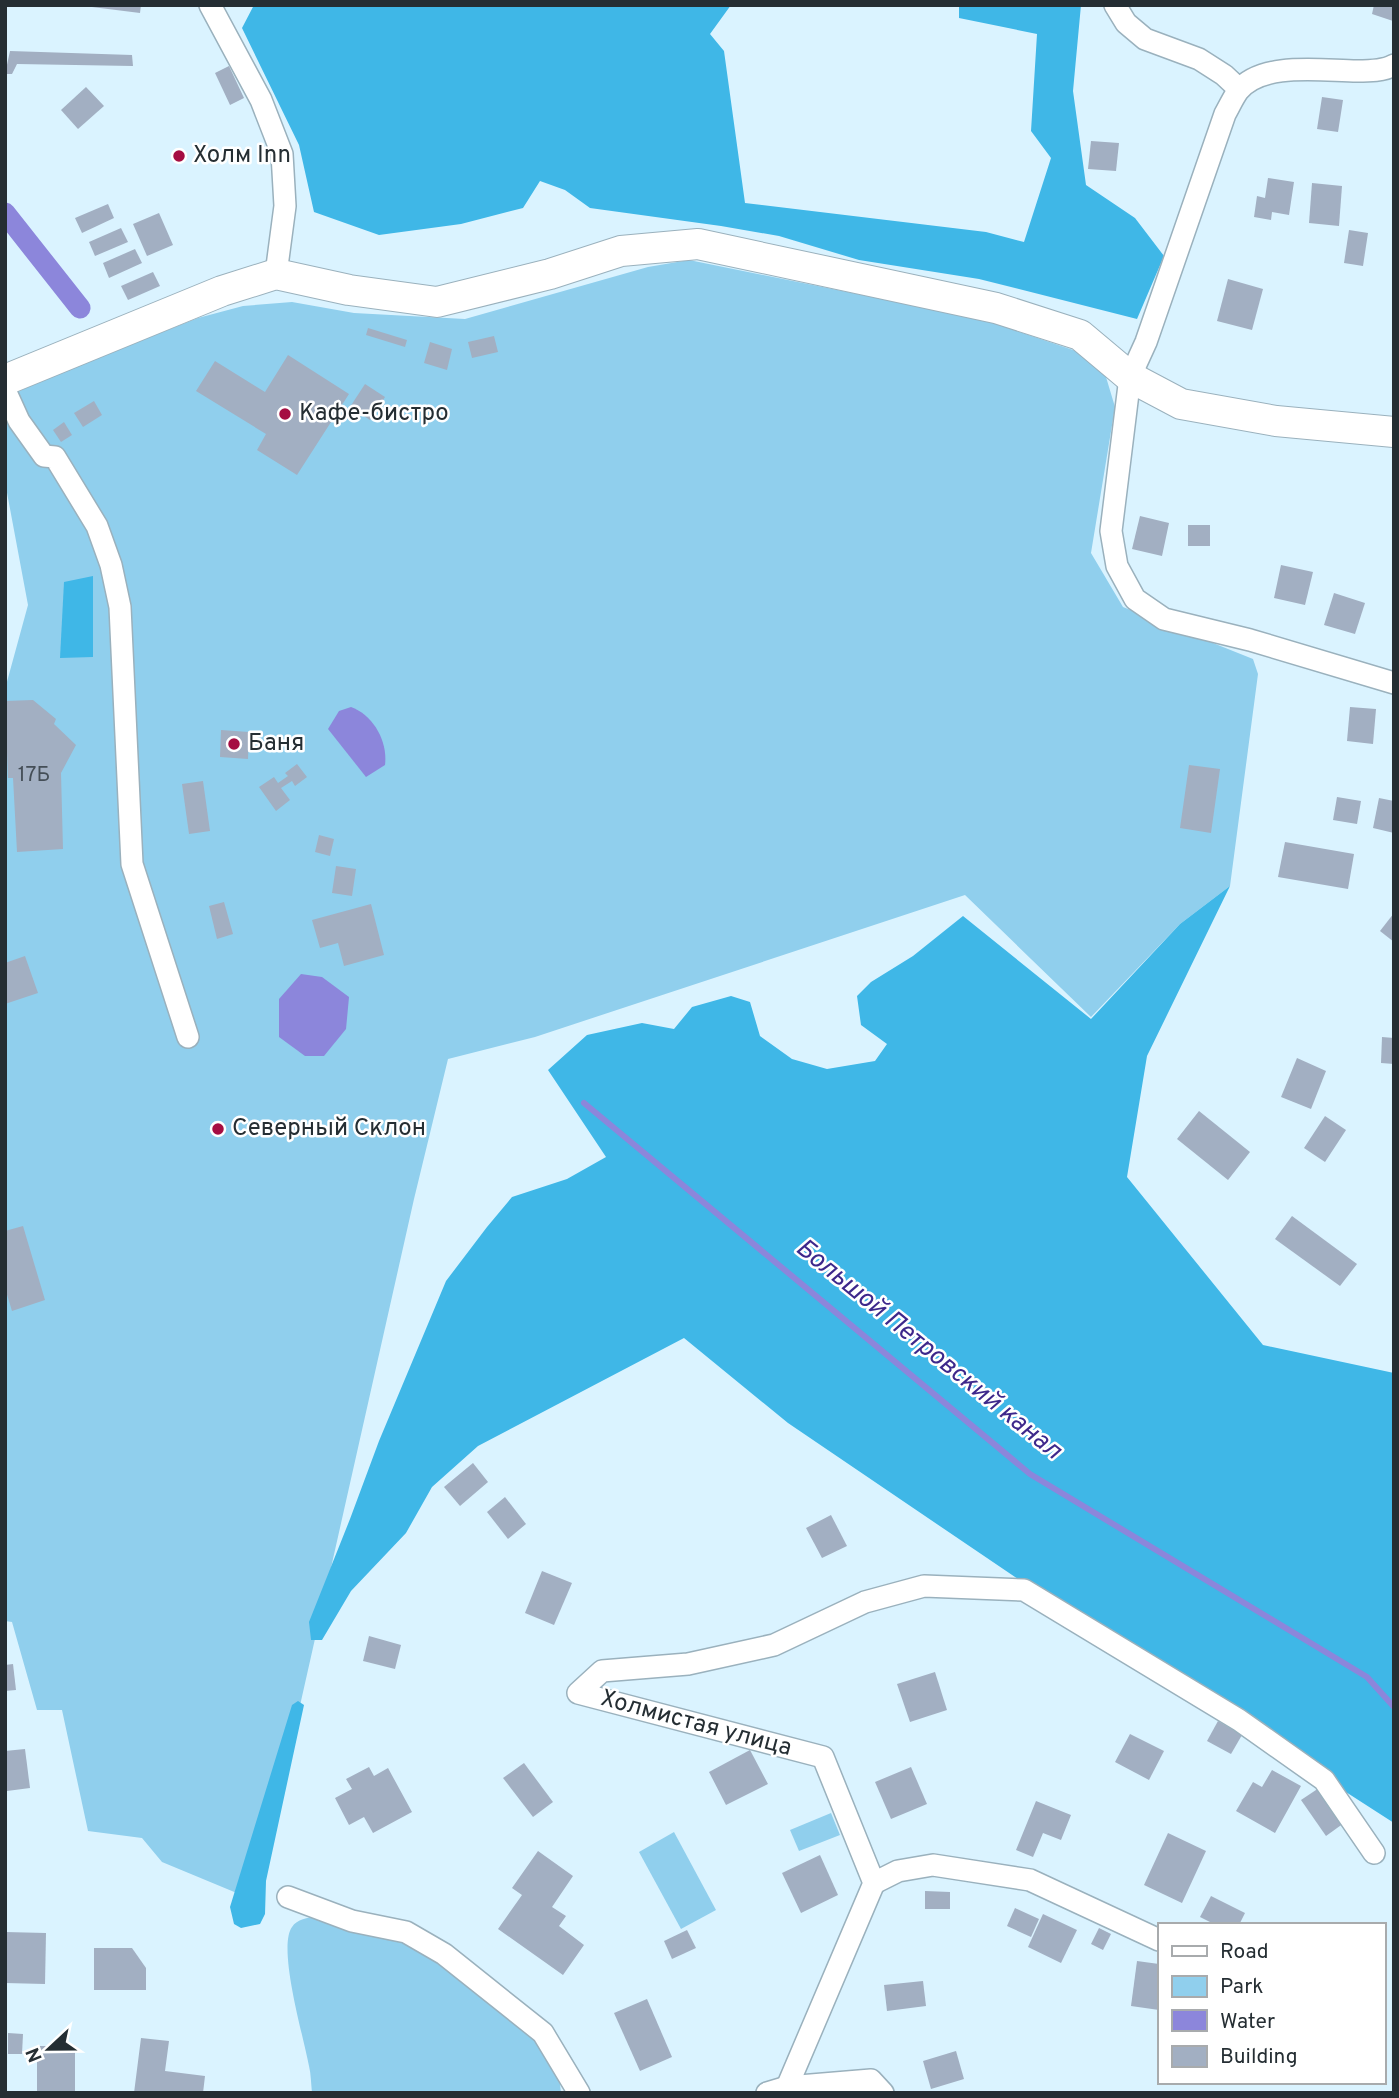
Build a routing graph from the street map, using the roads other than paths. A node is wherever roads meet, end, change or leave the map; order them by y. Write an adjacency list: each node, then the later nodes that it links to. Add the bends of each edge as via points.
1 (210, 5): 5 (street, via 261,100 282,154 285,206)
2 (1115, 5): 4 (street, via 1126,23 1145,39 1199,59)
3 (1394, 65): 4 (street, via 1362,71 1285,70 1259,75)
4 (1239, 89): 6 (street, via 1225,114)
5 (276, 274): 6 (street, via 437,302 621,251 698,244 996,308 1080,335); 7 (street, via 222,291)
6 (1130, 377): 8 (street, via 1181,404 1276,421); 9 (street, via 1111,531 1117,566 1135,598 1164,618)
7 (10, 381): 10 (street, via 19,422 44,456 55,457 97,526 111,565 120,607 132,864)
8 (1394, 432)
9 (1394, 683)
10 (188, 1037)
11 (1374, 1853): 12 (street, Холмистая улица, via 1324,1780 1239,1720 1024,1590 924,1586 865,1602 774,1645 688,1664 602,1671 578,1693 823,1757)
12 (874, 1883): 14 (street, via 898,1871 933,1865 1030,1880); 15 (street)
13 (288, 1896): 16 (street, via 352,1921 406,1932 444,1954 543,2033)
14 (1158, 1940)
15 (777, 2090): 17 (street, via 872,2080)
16 (579, 2093)
17 (883, 2093)

